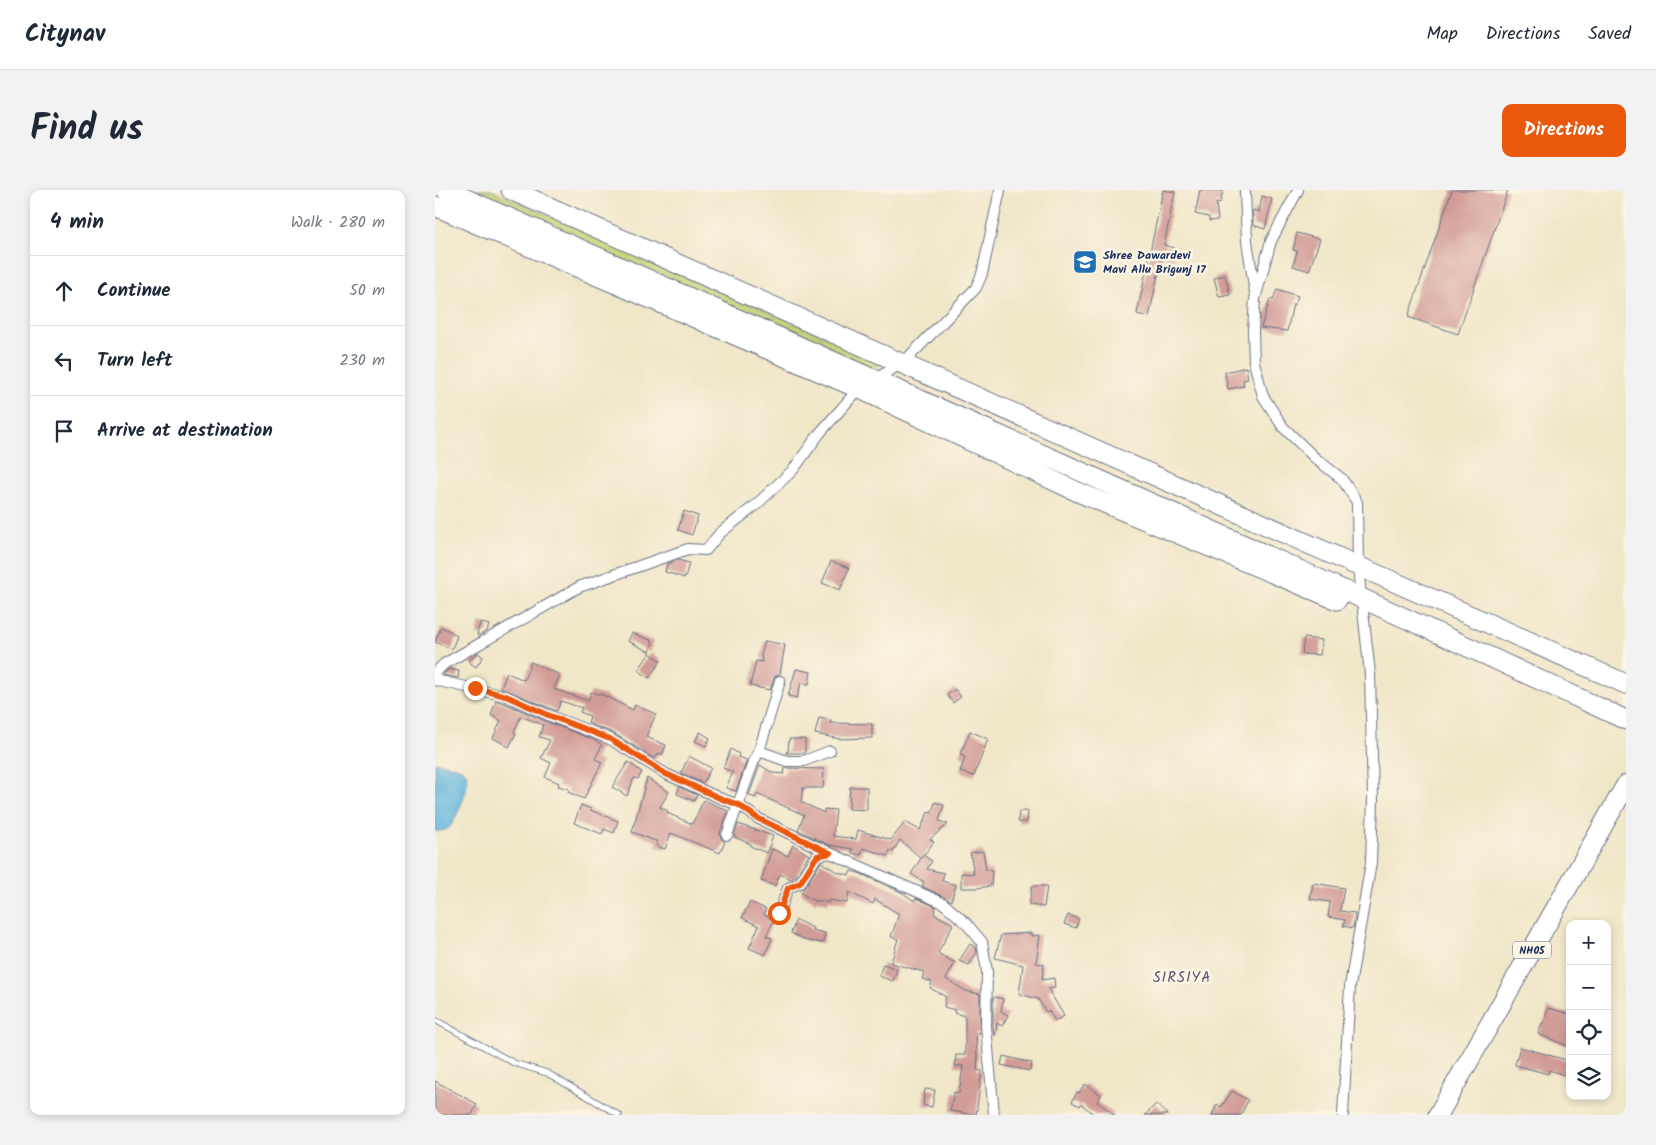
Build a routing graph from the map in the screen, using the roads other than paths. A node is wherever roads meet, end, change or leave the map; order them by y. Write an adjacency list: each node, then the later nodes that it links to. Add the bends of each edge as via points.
1 (445, 190): 9 (highway)
2 (511, 190): 8 (highway)
3 (1000, 190): 8 (street, via 976,288)
4 (1245, 190): 7 (street, via 1247,241)
5 (1298, 190): 7 (street, via 1271,241)
6 (435, 206): 9 (highway)
7 (1255, 299): 10 (street, via 1254,362 1263,396 1283,427 1342,479 1357,502)
8 (903, 363): 9 (street); 10 (highway)
9 (867, 384): 11 (highway); 12 (street, via 819,434 793,470 720,533 706,550 688,549 579,587 444,664)
10 (1357, 566): 11 (street); 15 (highway)
11 (1362, 604): 16 (highway); 27 (street, via 1370,674 1371,863 1350,986)
12 (435, 673)
13 (435, 680): 20 (street, via 506,696 610,739 666,774)
14 (780, 681): 17 (street)
15 (1626, 684)
16 (1626, 720)
17 (759, 751): 18 (street, via 787,760 804,761); 20 (street)
18 (830, 751)
19 (1626, 785): 28 (highway, NH05)
20 (739, 805): 21 (street); 22 (street, via 757,818)
21 (727, 835)
22 (830, 853): 23 (street, via 817,856 800,883 788,888); 26 (street, via 943,903 982,942 987,971 986,1026)
23 (779, 913)
24 (435, 1020): 25 (lane, via 514,1063 547,1073)
25 (619, 1115)
26 (994, 1115)
27 (1343, 1115)
28 (1438, 1115)

